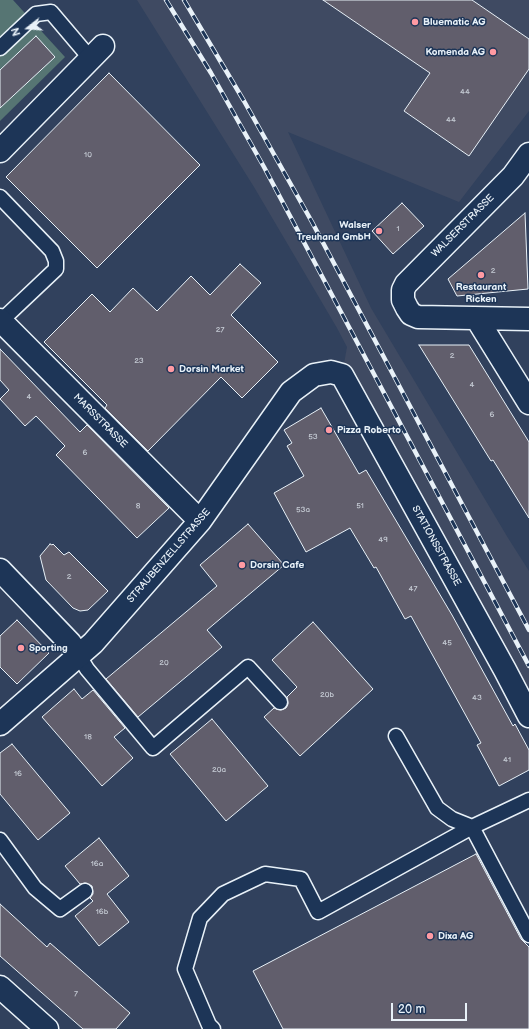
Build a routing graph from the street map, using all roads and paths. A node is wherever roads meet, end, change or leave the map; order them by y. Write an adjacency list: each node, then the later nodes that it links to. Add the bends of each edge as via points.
1 (2, 42): 2 (lane, via 36,14 51,12)
2 (97, 52): 3 (street)
3 (0, 152)
4 (529, 154): 6 (street, WALSERSTRASSE, via 513,176 406,284 403,290 403,300 411,314 418,317)
5 (0, 197): 8 (lane, via 52,251 56,269)
6 (476, 319): 7 (street); 10 (street)
7 (529, 319)
8 (0, 321): 11 (street, MARSSTRASSE)
9 (342, 376): 11 (street, STRAUBENZELLSTRASSE, via 332,372 314,375 291,392); 15 (street, STATIONSSTRASSE, via 506,670)
10 (529, 403)
11 (200, 521): 13 (street, STRAUBENZELLSTRASSE)
12 (0, 570): 13 (street, via 70,643)
13 (79, 656): 14 (lane, via 153,748 248,666); 16 (street, STRAUBENZELLSTRASSE)
14 (280, 702)
15 (529, 716)
16 (0, 724)
17 (396, 736): 19 (lane, via 437,808 452,819)
18 (529, 800): 19 (lane)
19 (472, 827): 22 (lane); 25 (lane, via 318,912 301,879 265,874 223,894 200,918 185,968)
20 (0, 840): 21 (lane, via 35,888 60,909)
21 (85, 891)
22 (528, 930)
23 (0, 987): 24 (street)
24 (47, 1029)
25 (213, 1029)

